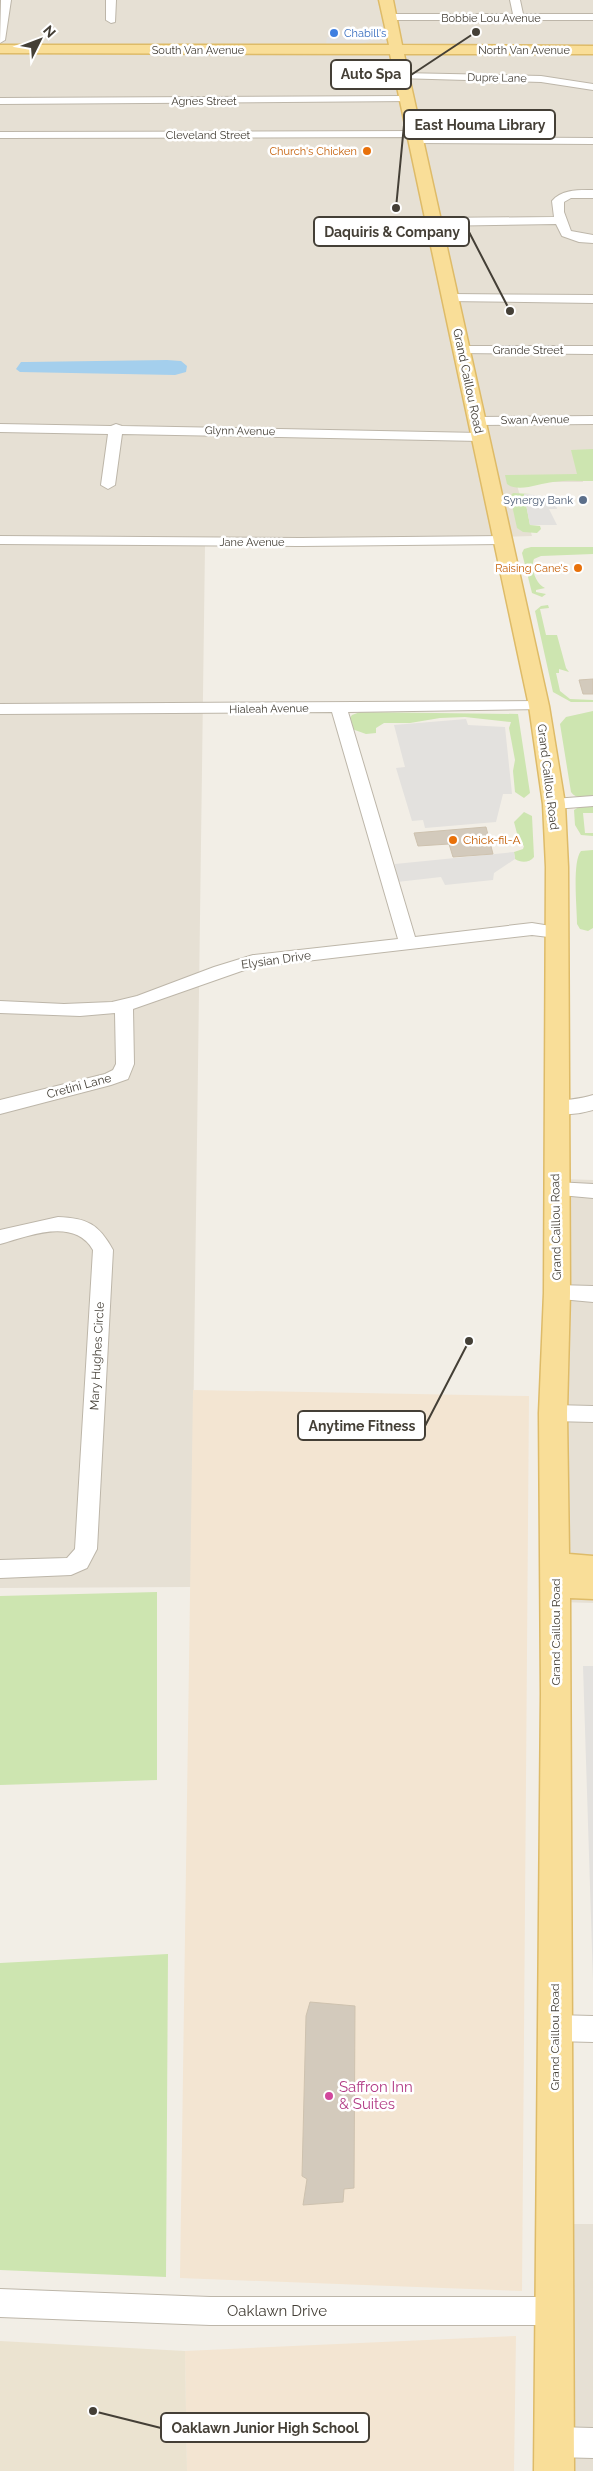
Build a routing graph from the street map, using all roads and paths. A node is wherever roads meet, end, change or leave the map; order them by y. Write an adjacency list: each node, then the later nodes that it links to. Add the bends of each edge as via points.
1 (6, 0): 9 (street)
2 (111, 0): 8 (street)
3 (386, 0): 5 (main road, Grand Caillou Road)
4 (515, 0): 7 (street)
5 (389, 17): 7 (street, Bobbie Lou Avenue); 11 (main road, Grand Caillou Road)
6 (593, 17): 7 (street, Bobbie Lou Avenue)
7 (519, 18)
8 (110, 20)
9 (0, 40)
10 (0, 49): 11 (main road, South Van Avenue)
11 (395, 49): 12 (main road, North Van Avenue); 13 (main road, Grand Caillou Road)
12 (593, 50)
13 (401, 76): 14 (street, Dupre Lane, via 541,79); 15 (main road, Grand Caillou Road)
14 (593, 87)
15 (407, 99): 16 (street, Agnes Street); 18 (main road, Grand Caillou Road)
16 (0, 101)
17 (0, 135): 18 (street, Cleveland Street)
18 (416, 137): 19 (street, Cleveland Street); 22 (main road, Grand Caillou Road)
19 (593, 141)
20 (593, 194): 21 (street, via 573,194 562,198 558,201)
21 (560, 216): 22 (street); 23 (street, via 566,233)
22 (432, 217): 24 (main road, Grand Caillou Road)
23 (593, 239)
24 (450, 298): 25 (street); 26 (main road, Grand Caillou Road)
25 (593, 299)
26 (463, 350): 27 (street, Grande Street); 31 (main road, Grand Caillou Road)
27 (593, 350)
28 (593, 420): 31 (street, Swan Avenue)
29 (0, 428): 30 (street, Glynn Avenue)
30 (116, 428): 31 (street, Glynn Avenue); 32 (street)
31 (479, 429): 34 (main road, Grand Caillou Road)
32 (108, 485)
33 (0, 540): 34 (street, Jane Avenue)
34 (504, 540): 35 (main road, Grand Caillou Road)
35 (539, 706): 36 (street, Hialeah Avenue); 39 (main road, Grand Caillou Road)
36 (339, 708): 37 (street, Hialeah Avenue); 41 (street)
37 (0, 709)
38 (593, 801): 39 (street)
39 (554, 804): 40 (main road, Grand Caillou Road)
40 (557, 932): 41 (street, Elysian Drive, via 532,929); 46 (main road, Grand Caillou Road)
41 (408, 943): 42 (street, Elysian Drive, via 239,964)
42 (124, 1006): 43 (street, Elysian Drive); 45 (street, Cretini Lane, via 125,1064 121,1074)
43 (0, 1007)
44 (593, 1102): 46 (street, via 586,1106)
45 (0, 1107)
46 (556, 1108): 47 (main road, Grand Caillou Road)
47 (556, 1189): 48 (street); 50 (main road, Grand Caillou Road)
48 (593, 1191)
49 (0, 1237): 55 (street, Mary Hughes Circle, via 60,1223 92,1234 103,1250 83,1560 67,1567)
50 (557, 1293): 51 (street); 52 (main road, Grand Caillou Road)
51 (593, 1294)
52 (553, 1413): 53 (street); 56 (main road, Grand Caillou Road)
53 (593, 1414)
54 (593, 1568): 56 (main road)
55 (0, 1569)
56 (556, 1576): 57 (main road); 58 (main road, Grand Caillou Road)
57 (593, 1586)
58 (555, 2028): 59 (street); 61 (main road, Grand Caillou Road)
59 (593, 2029)
60 (0, 2302): 61 (street, Oaklawn Drive, via 210,2311)
61 (555, 2311): 62 (main road, Grand Caillou Road)
62 (554, 2442): 63 (street); 64 (main road, Grand Caillou Road)
63 (593, 2444)
64 (554, 2471)

